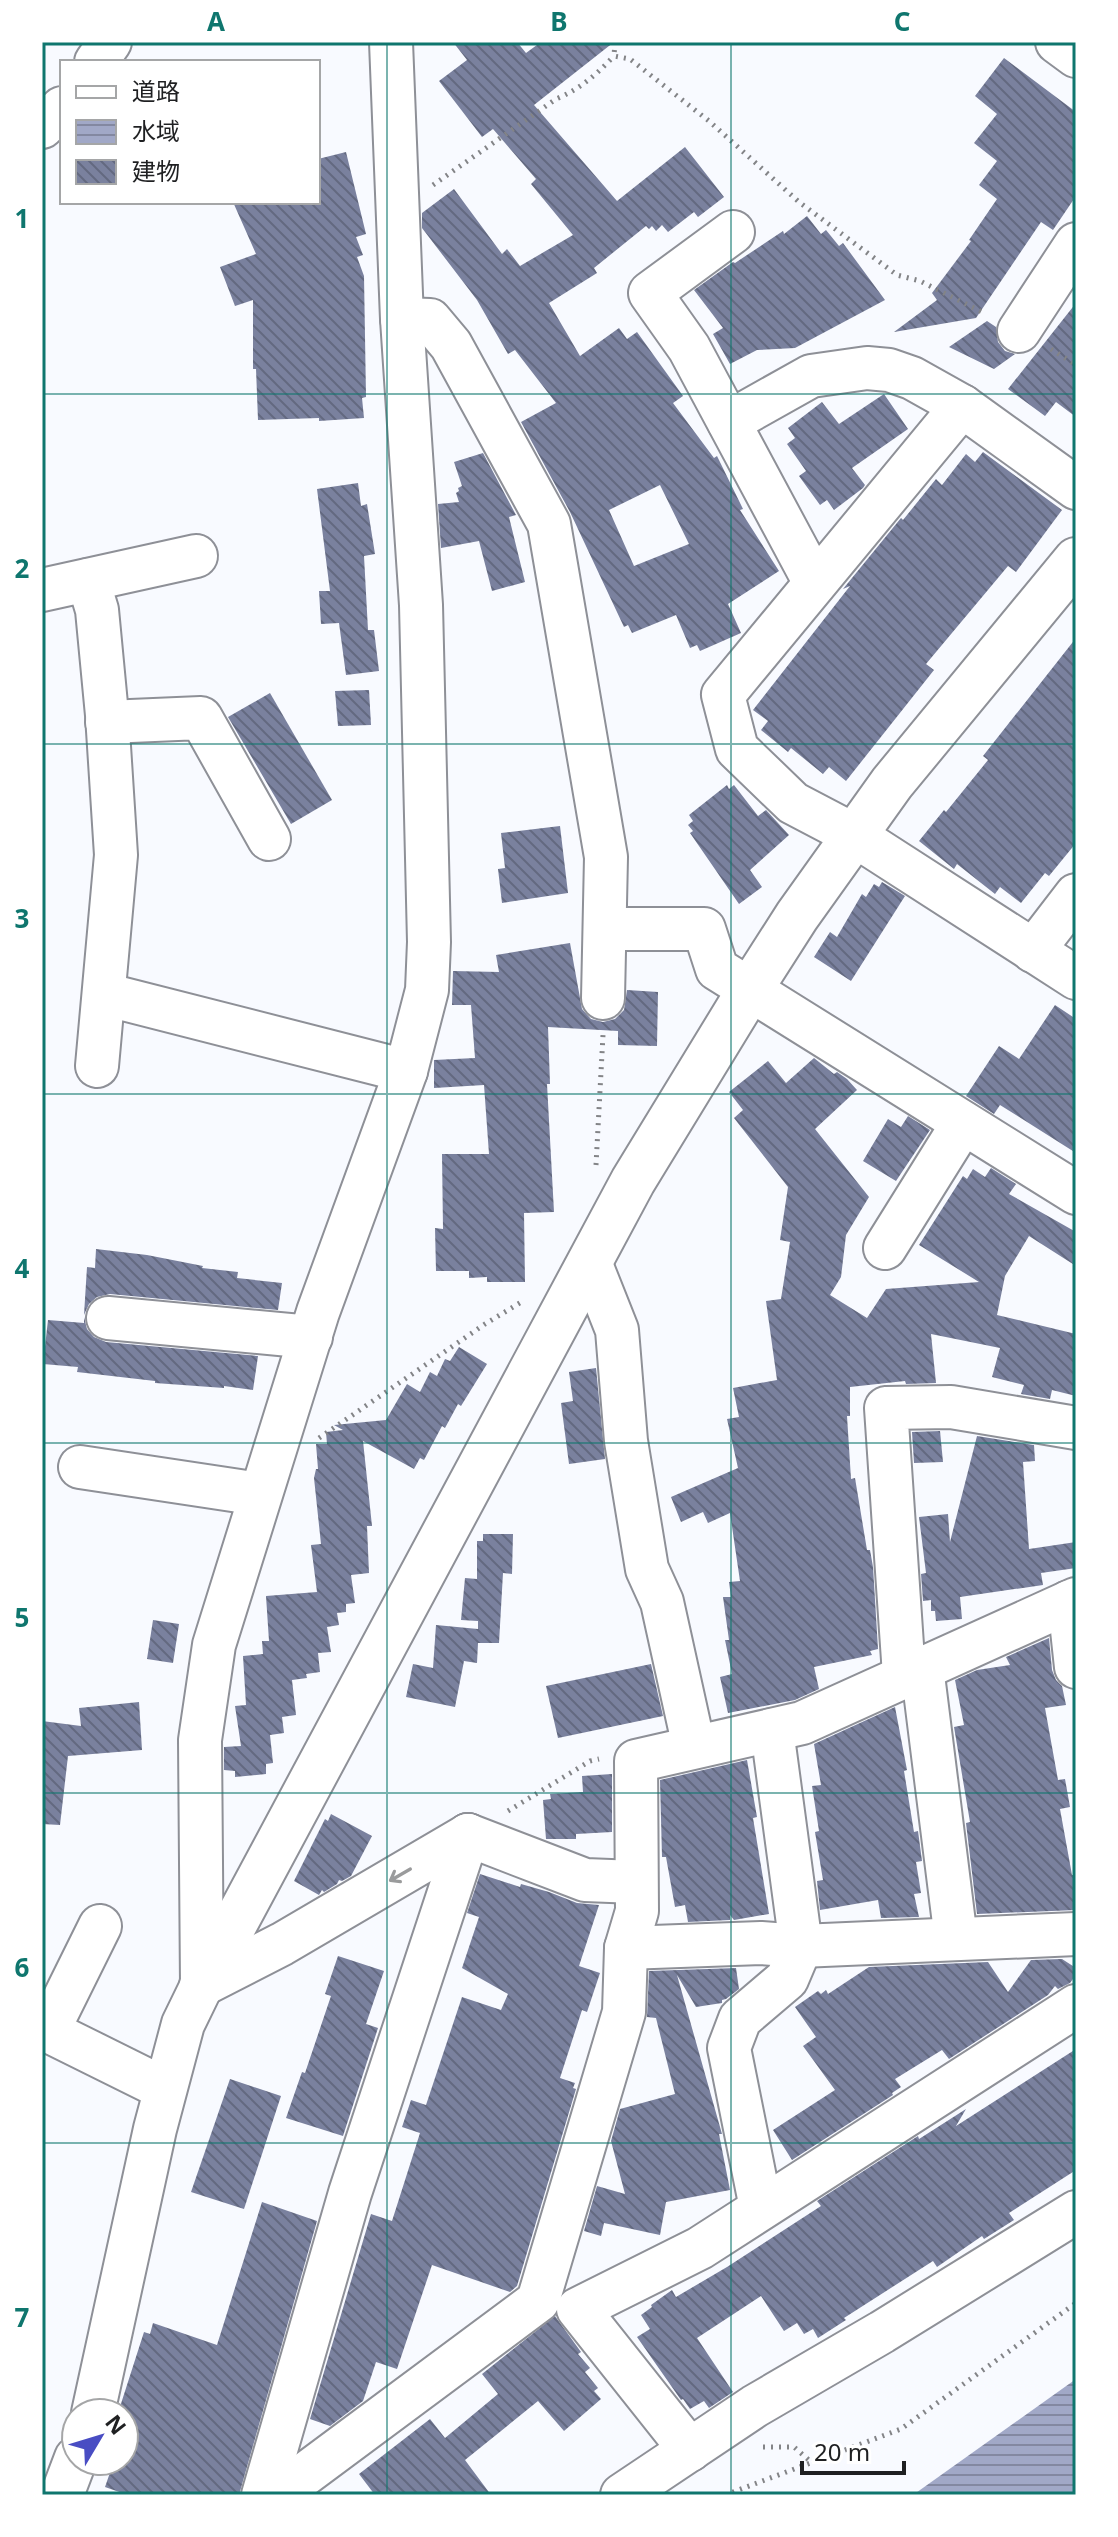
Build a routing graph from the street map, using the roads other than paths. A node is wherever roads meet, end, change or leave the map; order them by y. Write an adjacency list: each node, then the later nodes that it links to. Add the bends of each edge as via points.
1 (110, 42): 5 (street)
2 (391, 42): 10 (street)
3 (1057, 42): 4 (street)
4 (1076, 56)
5 (97, 60)
6 (60, 110): 7 (street)
7 (42, 127)
8 (733, 232): 13 (street, via 650,293 689,348)
9 (1076, 244): 11 (street)
10 (402, 319): 24 (street, via 430,320 451,345 549,524 606,857); 31 (street, via 421,605 429,942 427,990)
11 (1019, 331)
12 (962, 406): 13 (street, via 912,378 867,368 811,376); 14 (street); 18 (street)
13 (729, 422): 18 (street)
14 (1076, 488)
15 (196, 556): 17 (street)
16 (1076, 560): 21 (street)
17 (88, 580): 19 (street); 20 (street, via 97,610)
18 (815, 583): 21 (street, via 723,695 737,749 793,803)
19 (42, 590)
20 (107, 722): 22 (street, via 201,718); 28 (street, via 116,855)
21 (854, 835): 25 (street); 27 (street)
22 (269, 839)
23 (1076, 895): 25 (street)
24 (605, 929): 27 (street, via 704,929 717,969); 29 (street)
25 (1033, 951): 26 (street)
26 (1076, 978)
27 (749, 991): 32 (street); 35 (street)
28 (104, 994): 30 (street); 31 (street)
29 (603, 998)
30 (97, 1066)
31 (406, 1071): 37 (street)
32 (963, 1123): 33 (street); 34 (street)
33 (1076, 1193)
34 (885, 1248)
35 (590, 1262): 45 (street, via 617,1330 626,1441 647,1569 662,1602); 53 (street)
36 (108, 1318): 37 (street)
37 (311, 1337): 40 (street)
38 (1076, 1428): 43 (street, via 951,1407 886,1408)
39 (80, 1467): 40 (street)
40 (260, 1494): 53 (street, via 214,1645 200,1740)
41 (1073, 1601): 42 (street); 43 (street)
42 (1076, 1667)
43 (913, 1671): 44 (street, via 802,1723); 50 (street)
44 (772, 1730): 45 (street); 51 (street)
45 (694, 1747): 47 (street, via 636,1761)
46 (468, 1835): 47 (street, via 585,1880); 53 (street, one-way to 53); 61 (street, via 350,2193)
47 (636, 1882): 52 (street, via 637,1911)
48 (100, 1926): 55 (street)
49 (1076, 1934): 50 (street)
50 (956, 1939): 51 (street)
51 (801, 1946): 52 (street); 57 (street, via 787,1979 740,2019 729,2048)
52 (626, 1948): 61 (street, via 624,2012 538,2301)
53 (202, 1985): 56 (street, via 183,2024)
54 (1076, 2006): 57 (street)
55 (45, 2030): 56 (street)
56 (165, 2089): 59 (street)
57 (761, 2208): 60 (street, via 700,2248 578,2309)
58 (1076, 2212): 60 (street)
59 (97, 2397)
60 (690, 2450): 62 (street)
61 (274, 2495)
62 (622, 2495)

